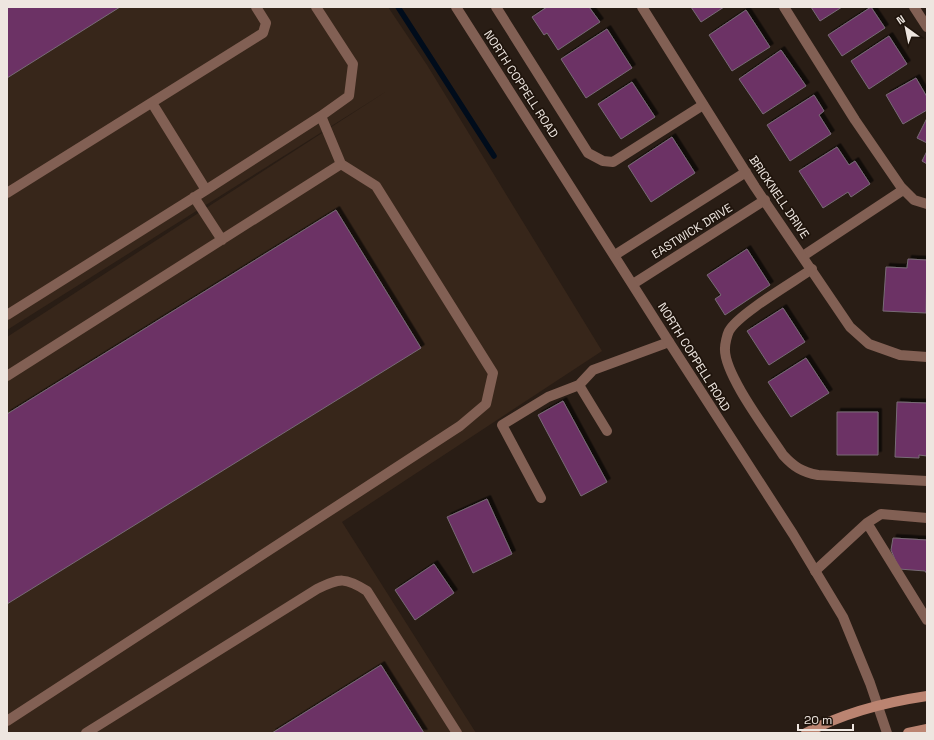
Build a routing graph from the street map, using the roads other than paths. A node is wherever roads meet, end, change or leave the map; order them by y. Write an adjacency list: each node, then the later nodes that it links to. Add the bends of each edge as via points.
1 (256, 7): 9 (street, via 266,23 263,33)
2 (316, 7): 11 (street, via 353,64 349,96)
3 (456, 7): 21 (street, NORTH COPPELL ROAD)
4 (496, 7): 10 (street, via 588,153 603,161 613,162)
5 (642, 7): 10 (street, BRICKNELL DRIVE)
6 (784, 7): 15 (street, via 855,120)
7 (914, 7): 8 (street)
8 (927, 26)
9 (152, 103): 14 (street); 16 (street)
10 (703, 105): 13 (street, BRICKNELL DRIVE)
11 (321, 116): 12 (street); 14 (street)
12 (341, 164): 20 (street); 39 (street, via 376,186 493,373 486,404 460,426)
13 (746, 172): 18 (street, BRICKNELL DRIVE); 21 (street, EASTWICK DRIVE)
14 (206, 190): 17 (street)
15 (903, 190): 19 (street, via 914,200); 22 (street)
16 (7, 193)
17 (194, 197): 20 (street); 25 (street)
18 (765, 200): 22 (street, BRICKNELL DRIVE); 24 (street, EASTWICK DRIVE)
19 (927, 204)
20 (222, 240): 28 (street)
21 (615, 255): 24 (street, NORTH COPPELL ROAD)
22 (803, 256): 23 (street, BRICKNELL DRIVE)
23 (812, 269): 27 (street, BRICKNELL DRIVE, via 850,327 869,344 900,355); 31 (street, via 742,316 729,330 724,349 734,379 792,466 818,475)
24 (633, 284): 26 (street, NORTH COPPELL ROAD)
25 (7, 315)
26 (668, 342): 29 (street, via 593,370); 35 (street, NORTH COPPELL ROAD)
27 (927, 357)
28 (7, 376)
29 (579, 386): 30 (street); 32 (street, via 548,397 502,425)
30 (607, 431)
31 (927, 481)
32 (541, 498)
33 (927, 518): 34 (street, via 881,514)
34 (867, 523): 35 (street); 36 (street)
35 (815, 571): 38 (street, NORTH COPPELL ROAD, via 843,617)
36 (927, 620)
37 (927, 696): 38 (main road)
38 (878, 706): 43 (main road); 44 (street, NORTH COPPELL ROAD)
39 (7, 721)
40 (927, 729): 45 (main road)
41 (86, 733): 42 (street, via 335,581 351,581 367,591)
42 (457, 733)
43 (806, 733)
44 (887, 733)
45 (908, 733)

